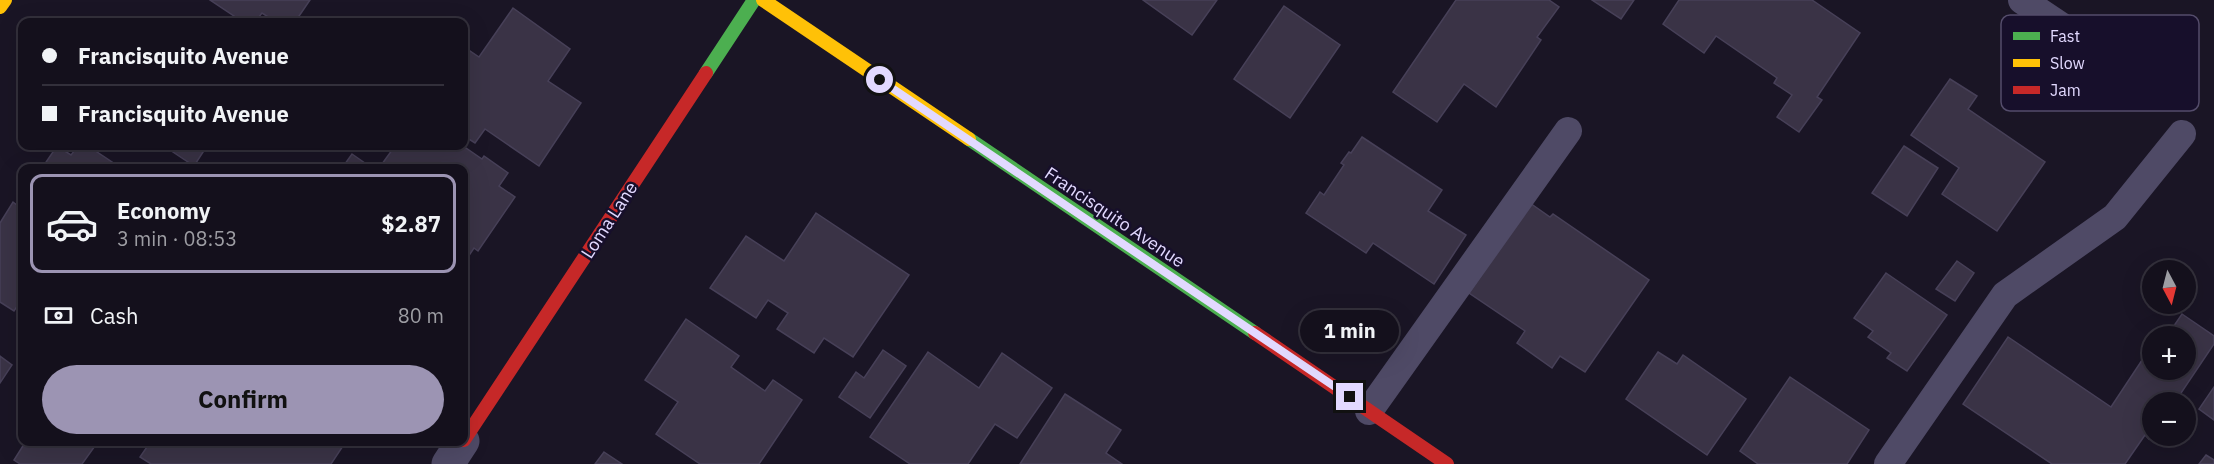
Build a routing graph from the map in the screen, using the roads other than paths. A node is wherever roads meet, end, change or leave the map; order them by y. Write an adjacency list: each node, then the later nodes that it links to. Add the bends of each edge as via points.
1 (5, 0): 5 (street)
2 (754, 0): 10 (street, Loma Lane)
3 (763, 0): 9 (street, Francisquito Avenue)
4 (2022, 0): 6 (lane)
5 (0, 7)
6 (2044, 15)
7 (1568, 130): 9 (lane)
8 (2182, 134): 14 (lane, via 2115,217 2005,295)
9 (1369, 411): 13 (street, Francisquito Avenue)
10 (468, 433)
11 (460, 446): 12 (street, Loma Lane)
12 (448, 464)
13 (1447, 464)
14 (1888, 464)

